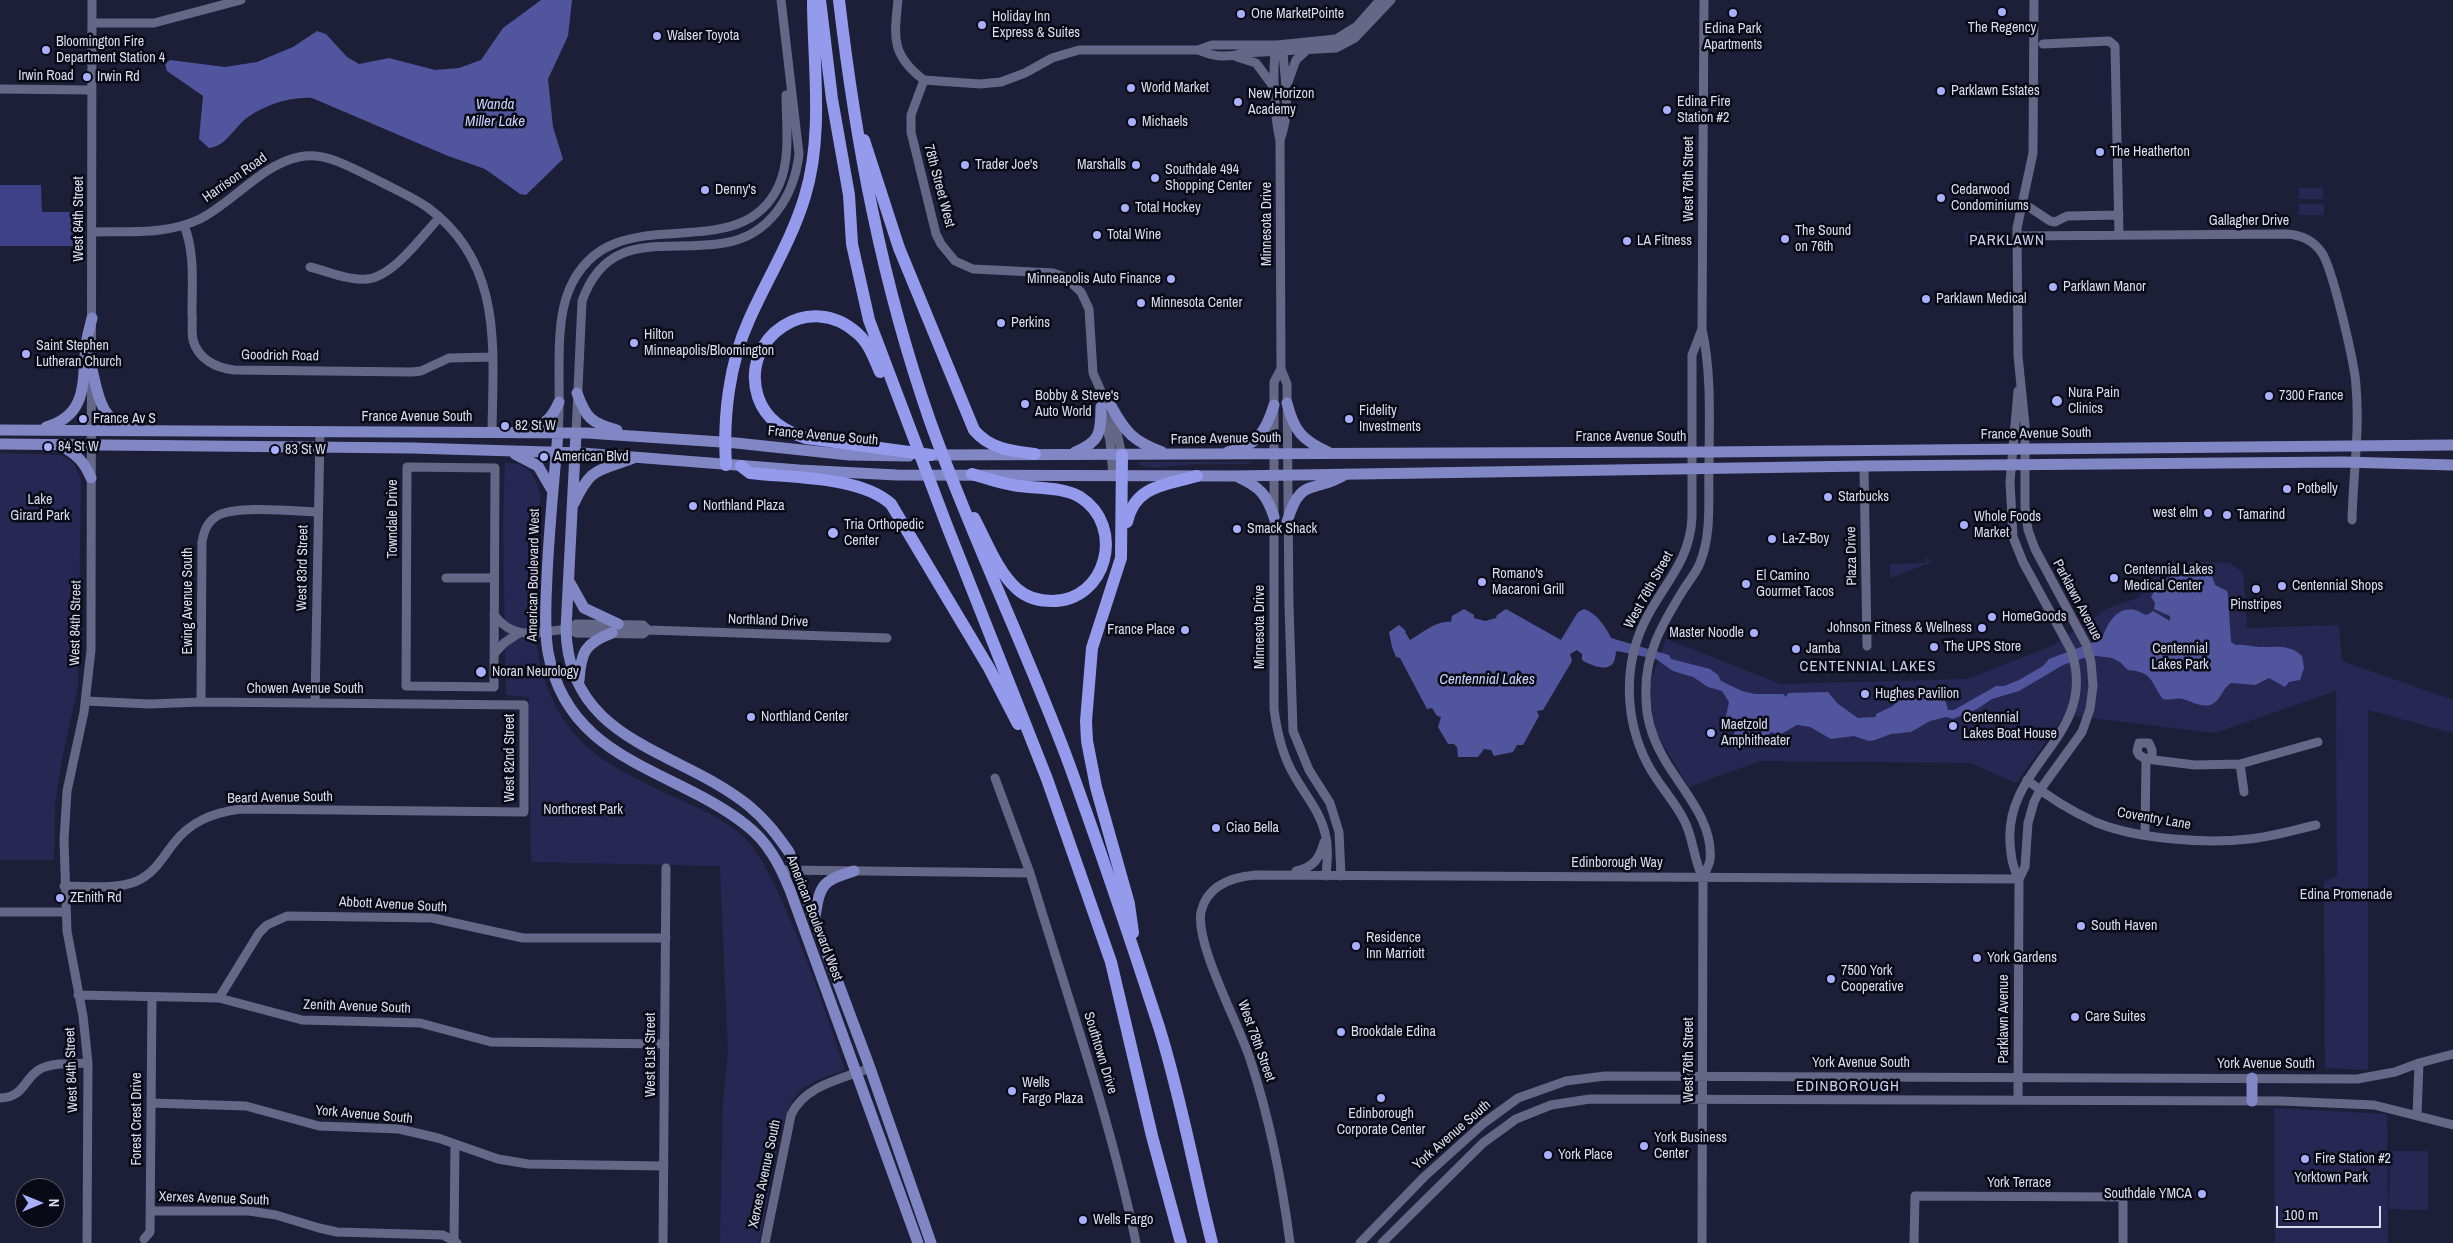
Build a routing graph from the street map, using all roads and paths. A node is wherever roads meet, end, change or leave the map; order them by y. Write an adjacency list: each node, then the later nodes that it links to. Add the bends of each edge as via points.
1 (92, 0): 13 (street, West 84th Street)
2 (241, 0): 12 (street)
3 (780, 0): 19 (street, American Boulevard West)
4 (812, 0): 60 (highway, via 815,122 809,180 794,227 740,344 730,382)
5 (820, 0): 67 (highway, via 832,99 849,195 854,253 869,320)
6 (839, 0): 25 (highway)
7 (898, 0): 20 (street, via 897,49)
8 (1380, 0): 16 (street, via 1357,26 1336,39)
9 (1391, 0): 17 (street, via 1355,38 1336,48)
10 (1704, 0): 38 (street, West 76th Street)
11 (2034, 0): 34 (street, Parklawn Avenue, via 2033,153)
12 (209, 4): 13 (street, via 154,23)
13 (92, 23): 22 (street, West 84th Street)
14 (2043, 44): 28 (street, via 2109,42 2115,46)
15 (1198, 50): 16 (street, via 1212,45); 18 (street, via 1214,56); 20 (street, via 1079,50 1052,58 1001,82 980,84)
16 (1278, 50): 17 (street); 18 (street); 23 (street, Minnesota Drive); 24 (street, Minnesota Drive)
17 (1307, 50): 23 (street, via 1291,69)
18 (1232, 56): 24 (street, via 1256,63)
19 (787, 67): 32 (street, American Boulevard West, via 785,165 771,199 752,217 732,227); 35 (street, American Boulevard West, via 799,154 792,186 784,203 765,224 738,240 723,244)
20 (924, 80): 47 (street, 78th Street West, via 911,115 911,132 941,244 955,261 973,269 1042,271 1065,277 1075,284 1089,309 1090,363)
21 (0, 89): 22 (street, Irwin Road)
22 (92, 90): 31 (street, West 84th Street)
23 (1286, 90): 26 (street, Minnesota Drive, via 1286,125)
24 (1276, 91): 26 (street, Minnesota Drive, via 1276,125)
25 (852, 104): 49 (highway, via 884,263); 75 (highway, via 899,248 974,430 996,447)
26 (1280, 140): 43 (street, Minnesota Drive)
27 (2029, 207): 28 (street, via 2055,222 2067,216)
28 (2119, 215): 33 (street)
29 (439, 218): 30 (street, Harrison Road, via 402,193 342,163 315,156 286,160 217,208); 36 (street, via 396,264 377,277 354,278); 39 (street, via 470,253 480,273 492,318)
30 (184, 225): 31 (street, Harrison Road, via 163,231); 40 (street, via 190,239 192,259 193,340)
31 (92, 232): 37 (street, West 84th Street)
32 (666, 234): 35 (street); 45 (street, American Boulevard West, via 634,237 610,246 588,262 572,283 562,315)
33 (2119, 235): 34 (street, Gallagher Drive); 65 (street, Gallagher Drive, via 2287,234 2303,237 2317,247 2328,265 2356,378)
34 (2017, 236): 68 (street, Parklawn Avenue, via 2020,378 2014,419)
35 (668, 245): 44 (street, American Boulevard West, via 636,248 622,254 607,262 587,286 579,324)
36 (310, 267)
37 (92, 318): 42 (street, West 84th Street); 51 (main road, via 86,342 82,394 77,406 72,414 56,425)
38 (1702, 329): 71 (street, West 76th Street, via 1692,355); 72 (street, West 76th Street, via 1708,355)
39 (493, 357): 40 (street, Goodrich Road, via 449,358 430,368 412,372 234,370 212,365); 55 (street)
40 (204, 358): 41 (street)
41 (197, 365)
42 (92, 368): 52 (street, West 84th Street); 53 (main road, via 100,402 109,418 126,426)
43 (1281, 369): 46 (street, Minnesota Drive, via 1287,384); 48 (street, Minnesota Drive, via 1274,382)
44 (577, 393): 58 (street, American Boulevard West); 59 (main road, via 585,413 595,423)
45 (559, 402): 56 (main road, via 553,416 544,424); 57 (street, American Boulevard West)
46 (1287, 403): 79 (street, Minnesota Drive); 80 (main road, via 1299,435)
47 (1105, 404): 76 (main road, via 1100,432 1094,443); 77 (street, 78th Street West); 82 (main road, via 1134,439)
48 (1274, 405): 78 (street, Minnesota Drive); 83 (main road, via 1264,432 1235,450)
49 (931, 424): 97 (highway, via 974,517 1010,582 1026,596 1046,601 1067,600 1089,588 1103,566 1106,537 1097,514 1086,502 1070,492 1012,485); 154 (highway, via 1067,758)
50 (0, 430): 51 (main road, France Avenue South)
51 (35, 430): 52 (main road, France Avenue South)
52 (93, 431): 53 (main road, France Avenue South); 63 (street, West 84th Street)
53 (196, 431): 54 (main road, France Avenue South)
54 (320, 432): 55 (main road, France Avenue South); 66 (street, West 83rd Street)
55 (492, 432): 56 (main road, France Avenue South)
56 (518, 432): 57 (main road, France Avenue South)
57 (558, 433): 58 (main road, France Avenue South); 70 (main road, American Boulevard West)
58 (576, 433): 59 (main road, France Avenue South); 73 (main road, American Boulevard West)
59 (638, 436): 60 (main road, France Avenue South)
60 (725, 443): 74 (main road, France Avenue South, via 849,455); 88 (highway)
61 (0, 444): 62 (main road)
62 (58, 444): 63 (main road); 103 (main road, via 78,456)
63 (92, 445): 66 (main road); 103 (street, West 84th Street)
64 (2453, 445): 65 (main road, France Avenue South)
65 (2356, 446): 68 (main road, France Avenue South); 85 (street, Gallagher Drive)
66 (320, 447): 69 (main road); 106 (street, West 83rd Street)
67 (918, 447): 74 (highway, via 898,418 872,351 857,333 843,323 812,317 794,320 772,335 760,353 754,380 760,403 776,425 806,438); 130 (highway)
68 (2019, 449): 72 (main road, France Avenue South); 89 (street, Parklawn Avenue); 90 (street, Parklawn Avenue)
69 (506, 451): 70 (main road); 104 (main road, via 529,459 538,466)
70 (556, 452): 73 (main road); 104 (main road, American Boulevard West)
71 (1692, 452): 72 (main road, France Avenue South); 80 (main road, France Avenue South); 93 (street, West 76th Street)
72 (1709, 452): 94 (street, West 76th Street)
73 (574, 453): 84 (main road); 105 (main road, American Boulevard West)
74 (896, 453): 81 (highway)
75 (1034, 454): 76 (main road, France Avenue South); 81 (main road, France Avenue South)
76 (1070, 454): 77 (main road, France Avenue South)
77 (1117, 454): 82 (main road, France Avenue South); 100 (highway)
78 (1274, 454): 79 (main road, France Avenue South); 83 (main road, France Avenue South); 98 (street, Minnesota Drive)
79 (1287, 454): 80 (main road, France Avenue South); 99 (street, Minnesota Drive)
80 (1332, 454)
81 (931, 455)
82 (1171, 455): 83 (main road, France Avenue South)
83 (1216, 455)
84 (635, 456): 88 (main road); 105 (main road, via 600,469 585,481)
85 (2354, 462): 87 (main road); 90 (main road); 108 (street, Gallagher Drive)
86 (2450, 463): 87 (main road)
87 (2396, 464): 95 (main road, via 2429,472)
88 (726, 465): 91 (main road)
89 (2012, 465): 90 (main road); 92 (main road); 131 (street, Parklawn Avenue, via 2010,502 2013,537 2023,562 2064,636 2075,666 2076,698 2070,716)
90 (2025, 465): 132 (street, Parklawn Avenue, via 2025,508 2031,540 2078,628 2091,662 2093,686 2086,721 2076,743)
91 (741, 466): 97 (main road, via 897,475); 130 (highway, via 750,473 860,487 879,494 891,504 989,668)
92 (1864, 466): 94 (main road); 120 (street, Plaza Drive)
93 (1692, 468): 94 (main road); 96 (main road); 146 (street, West 76th Street, via 1691,526 1686,550 1676,573 1642,627 1632,662 1630,706 1637,739 1647,763 1687,826 1696,864)
94 (1709, 468): 146 (street, West 76th Street, via 1708,530 1701,560 1658,633 1648,665 1646,699 1656,743 1699,815 1706,836 1710,861)
95 (2453, 472)
96 (1347, 473): 99 (main road); 109 (main road, via 1332,483 1304,490 1293,504)
97 (972, 474): 100 (main road)
98 (1273, 474): 99 (main road); 102 (main road); 107 (street, Minnesota Drive)
99 (1287, 474): 109 (street, Minnesota Drive)
100 (1118, 475): 101 (main road); 110 (highway)
101 (1197, 476): 102 (main road); 110 (highway, via 1139,496 1128,517)
102 (1234, 476): 107 (main road, via 1257,487 1268,498)
103 (91, 478): 123 (street, West 84th Street, via 91,650)
104 (552, 490): 117 (main road, American Boulevard West)
105 (572, 507): 113 (main road, American Boulevard West)
106 (317, 512): 124 (street, Ewing Avenue South, via 234,510 215,517 208,524 202,542); 125 (street, West 83rd Street)
107 (1274, 517): 137 (street, Minnesota Drive, via 1276,727 1282,749 1320,817)
108 (2352, 520)
109 (1287, 522): 145 (street, Minnesota Drive, via 1293,731 1309,770 1330,803 1339,832)
110 (1122, 542): 154 (highway, via 1119,566 1092,648 1087,741 1096,787 1129,904)
111 (446, 578): 112 (street)
112 (494, 578): 114 (street, Towndale Drive); 121 (street, Towndale Drive, via 495,468 407,467 406,686 494,686)
113 (569, 579): 115 (main road, American Boulevard West); 116 (main road, via 584,608)
114 (494, 615): 118 (street, via 504,626); 121 (street, Towndale Drive)
115 (569, 629): 116 (street, Northland Drive, via 576,624); 117 (street, Northland Drive); 122 (main road, American Boulevard West, via 568,651)
116 (615, 629): 119 (street, Northland Drive, via 643,625 648,630); 122 (main road, via 588,645 581,658)
117 (546, 632): 118 (street); 139 (main road, American Boulevard West, via 548,652 559,686 570,707 599,740 631,762 730,813 748,826 772,852)
118 (519, 633): 121 (street)
119 (887, 638)
120 (1867, 646)
121 (494, 654)
122 (578, 682): 140 (main road, American Boulevard West, via 593,706 626,737 748,805 772,827)
123 (86, 701): 124 (street, Chowen Avenue South); 148 (street, West 84th Street, via 67,791)
124 (201, 702): 125 (street, Chowen Avenue South)
125 (315, 703): 126 (street, Chowen Avenue South)
126 (524, 705): 134 (street, West 82nd Street)
127 (2318, 742): 128 (street)
128 (2240, 764): 133 (street); 136 (street, via 2195,765 2149,759)
129 (995, 778): 142 (street, Southtown Drive)
130 (1047, 779): 185 (highway, via 1111,962)
131 (2027, 780): 132 (street, Coventry Lane); 147 (street, Parklawn Avenue, via 2015,805 2010,827 2013,868)
132 (2040, 790): 136 (street, Coventry Lane, via 2096,822); 147 (street, Parklawn Avenue, via 2030,812 2025,867)
133 (2244, 792)
134 (524, 812): 148 (street, Beard Avenue South, via 224,811 183,832 156,868 136,881 113,886)
135 (2316, 824): 136 (street, Coventry Lane, via 2253,838 2216,841)
136 (2145, 834)
137 (1326, 837): 143 (street, via 1320,857 1307,869); 144 (street, Minnesota Drive)
138 (666, 868): 153 (street, West 81st Street)
139 (782, 870): 140 (street); 163 (main road, American Boulevard West)
140 (797, 870): 141 (street); 152 (main road, American Boulevard West)
141 (854, 871): 142 (street); 152 (main road, via 831,878 822,885)
142 (1030, 873): 184 (street, Southtown Drive, via 1093,1074 1123,1179)
143 (1279, 875): 144 (street, Edinborough Way); 149 (street, Edinborough Way, via 1235,877)
144 (1326, 876): 145 (street, Edinborough Way)
145 (1341, 876): 146 (street, Edinborough Way)
146 (1703, 878): 147 (street, Edinborough Way); 164 (street, West 76th Street)
147 (2019, 879): 165 (street, Parklawn Avenue)
148 (64, 886): 151 (street, West 84th Street)
149 (1217, 886): 187 (street, West 78th Street, via 1201,911 1200,926 1251,1060 1272,1140)
150 (0, 912): 151 (street)
151 (65, 912): 155 (street, West 84th Street)
152 (814, 919): 162 (main road, American Boulevard West)
153 (666, 938): 157 (street, Abbott Avenue South, via 523,938 432,918 287,916 267,925 259,933); 158 (street, West 81st Street)
154 (1140, 974): 186 (highway, via 1159,1028)
155 (78, 996): 156 (street, Zenith Avenue South); 160 (street, West 84th Street)
156 (152, 997): 157 (street, Zenith Avenue South); 171 (street, Forest Crest Drive)
157 (219, 998): 158 (street, Zenith Avenue South, via 302,1020 420,1023 491,1042)
158 (665, 1044): 175 (street, West 81st Street)
159 (2453, 1054): 161 (street, York Avenue South)
160 (88, 1063): 167 (street, via 38,1070 16,1099); 179 (street, West 84th Street)
161 (2419, 1063): 166 (street, York Avenue South, via 2395,1072 2358,1079); 172 (street)
162 (870, 1068): 163 (street, Xerxes Avenue South); 183 (main road, American Boulevard West)
163 (856, 1074): 181 (street, Xerxes Avenue South, via 816,1088 795,1106); 182 (main road, American Boulevard West)
164 (1702, 1076): 165 (street, York Avenue South); 168 (street, West 76th Street); 188 (street, York Avenue South, via 1605,1076 1566,1081 1518,1098 1484,1123 1431,1171)
165 (2018, 1078): 166 (street, York Avenue South); 169 (street, Parklawn Avenue)
166 (2252, 1078): 170 (main road)
167 (0, 1098)
168 (1702, 1099): 169 (street, York Avenue South); 189 (street, York Avenue South, via 1590,1099 1551,1105 1516,1119 1483,1143); 190 (street, West 76th Street)
169 (2018, 1100): 170 (street, York Avenue South)
170 (2252, 1101): 172 (street, York Avenue South, via 2357,1104)
171 (151, 1103): 174 (street, York Avenue South, via 246,1106 319,1126 399,1129); 176 (street, Forest Crest Drive)
172 (2416, 1116): 173 (street, York Avenue South)
173 (2453, 1125)
174 (455, 1144): 175 (street, York Avenue South, via 498,1159 528,1164); 178 (street)
175 (664, 1166): 180 (street, West 81st Street)
176 (150, 1211): 177 (street, Forest Crest Drive, via 150,1232); 178 (street, Xerxes Avenue South, via 263,1212 337,1232 443,1235)
177 (144, 1239)
178 (455, 1242)
179 (87, 1243)
180 (663, 1243)
181 (765, 1243)
182 (918, 1243)
183 (931, 1243)
184 (1136, 1243)
185 (1181, 1243)
186 (1212, 1243)
187 (1290, 1243)
188 (1360, 1243)
189 (1382, 1243)
190 (1702, 1243)
191 (1914, 1243): 192 (street, York Terrace, via 1915,1196 2123,1197)
192 (2123, 1243)

